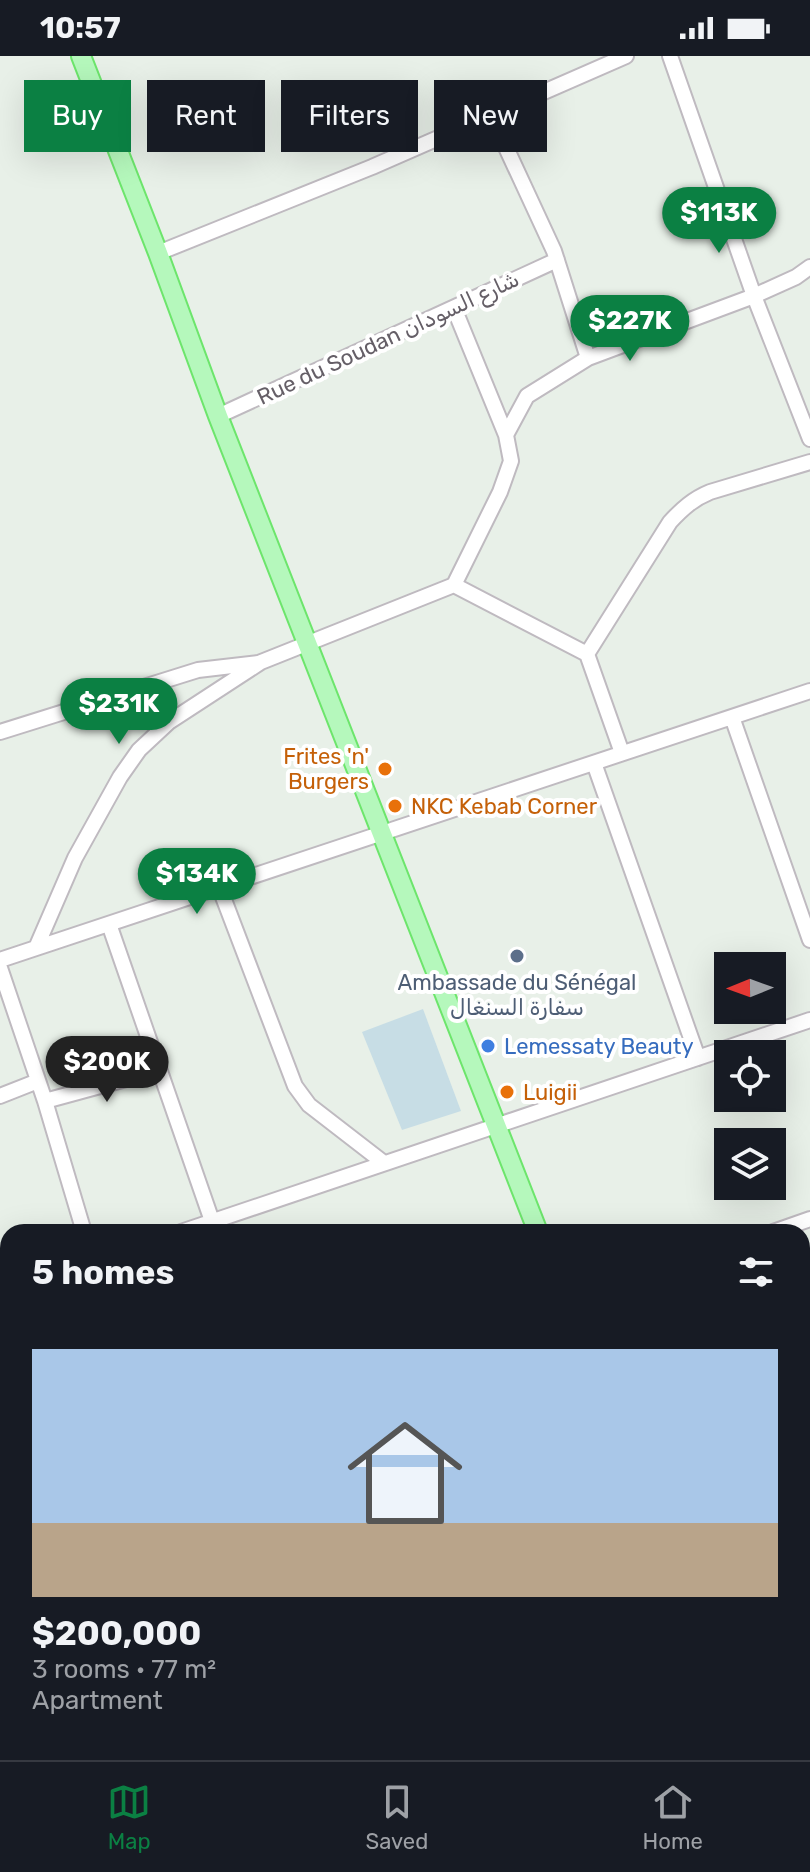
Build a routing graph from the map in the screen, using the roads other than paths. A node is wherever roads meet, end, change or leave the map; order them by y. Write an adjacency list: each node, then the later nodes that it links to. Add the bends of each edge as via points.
1 (81, 56): 7 (main road)
2 (626, 56): 4 (street)
3 (670, 56): 10 (street)
4 (547, 91)
5 (434, 140): 7 (street)
6 (508, 152): 8 (street)
7 (158, 253): 13 (main road)
8 (557, 260): 11 (street, Rue du Soudan شارع السودان); 12 (street)
9 (810, 267): 10 (street)
10 (754, 296): 12 (street); 15 (street)
11 (454, 308): 13 (street, Rue du Soudan شارع السودان); 14 (street)
12 (588, 358): 14 (street, via 527,396)
13 (218, 416): 18 (main road)
14 (506, 435): 17 (street, via 511,461 506,478)
15 (810, 439)
16 (810, 462): 19 (street, via 710,492 683,508)
17 (454, 585): 18 (street); 19 (street)
18 (307, 644): 20 (street); 26 (main road)
19 (587, 654): 24 (street)
20 (261, 662): 23 (street, via 198,670); 30 (street, via 169,722 139,750 75,858)
21 (810, 691): 22 (street)
22 (732, 717): 24 (street); 29 (street)
23 (0, 732)
24 (622, 753): 25 (street)
25 (594, 763): 26 (street); 34 (street)
26 (381, 833): 27 (street); 39 (main road)
27 (220, 889): 28 (street); 40 (street, via 301,1096)
28 (109, 924): 30 (street); 35 (street)
29 (810, 940)
30 (36, 948): 31 (street)
31 (0, 960)
32 (0, 968): 36 (street)
33 (810, 1020): 34 (street)
34 (698, 1058): 39 (street)
35 (159, 1070): 38 (street); 41 (street)
36 (38, 1081): 37 (street); 38 (street)
37 (0, 1096)
38 (45, 1101): 42 (street)
39 (496, 1125): 40 (street); 44 (main road)
40 (384, 1163): 41 (street)
41 (212, 1221): 43 (street)
42 (82, 1224)
43 (204, 1224)
44 (535, 1224)

